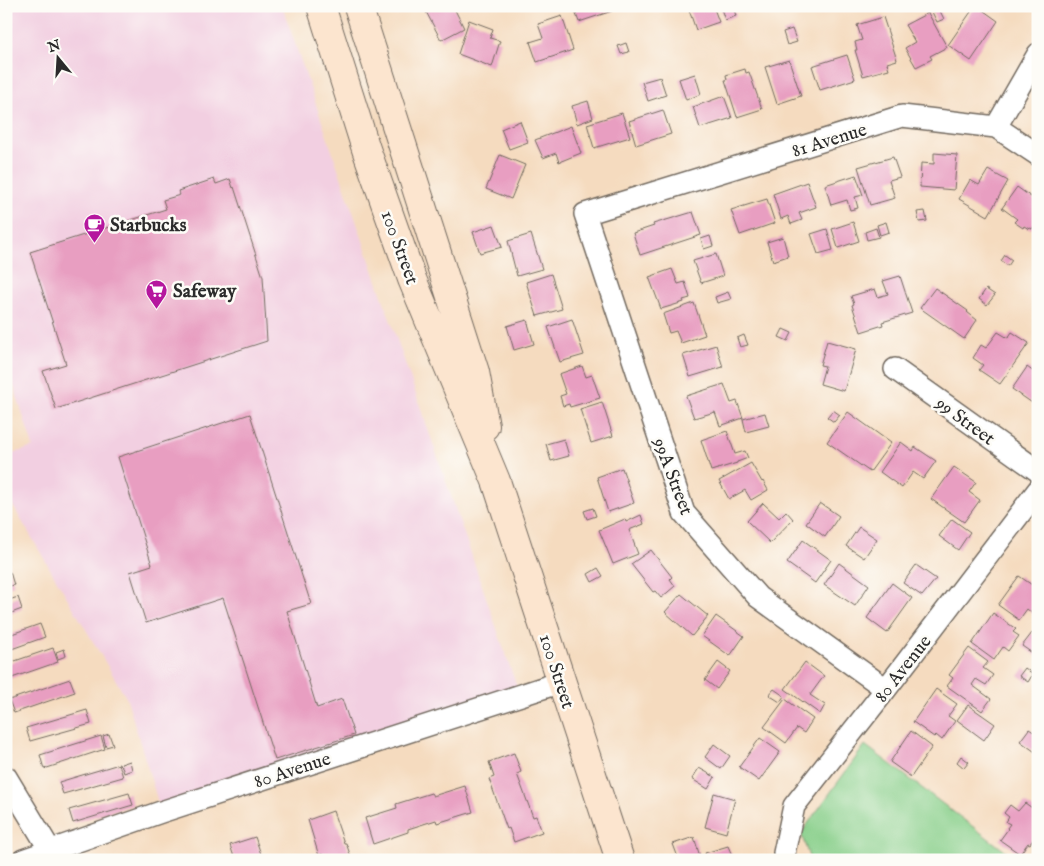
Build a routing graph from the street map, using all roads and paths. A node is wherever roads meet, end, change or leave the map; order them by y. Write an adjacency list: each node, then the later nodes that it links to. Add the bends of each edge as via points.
1 (321, 6): 9 (main road, 100 Street, via 366,149 412,279)
2 (358, 6): 9 (main road, 100 Street, via 475,372)
3 (1038, 54): 4 (street)
4 (996, 127): 5 (street); 6 (street, 81 Avenue, via 902,116)
5 (1038, 155)
6 (585, 214): 12 (street, 99A Street, via 684,513 758,598)
7 (895, 369): 8 (street, 99 Street)
8 (1038, 471)
9 (496, 482): 11 (main road, 100 Street)
10 (1038, 490): 12 (street, 80 Avenue)
11 (561, 682): 14 (street, 80 Avenue); 17 (main road, 100 Street)
12 (886, 689): 15 (street, 80 Avenue, via 794,806)
13 (6, 777): 14 (street)
14 (50, 850): 16 (street, 80 Avenue)
15 (785, 856)
16 (23, 860)
17 (620, 860)

